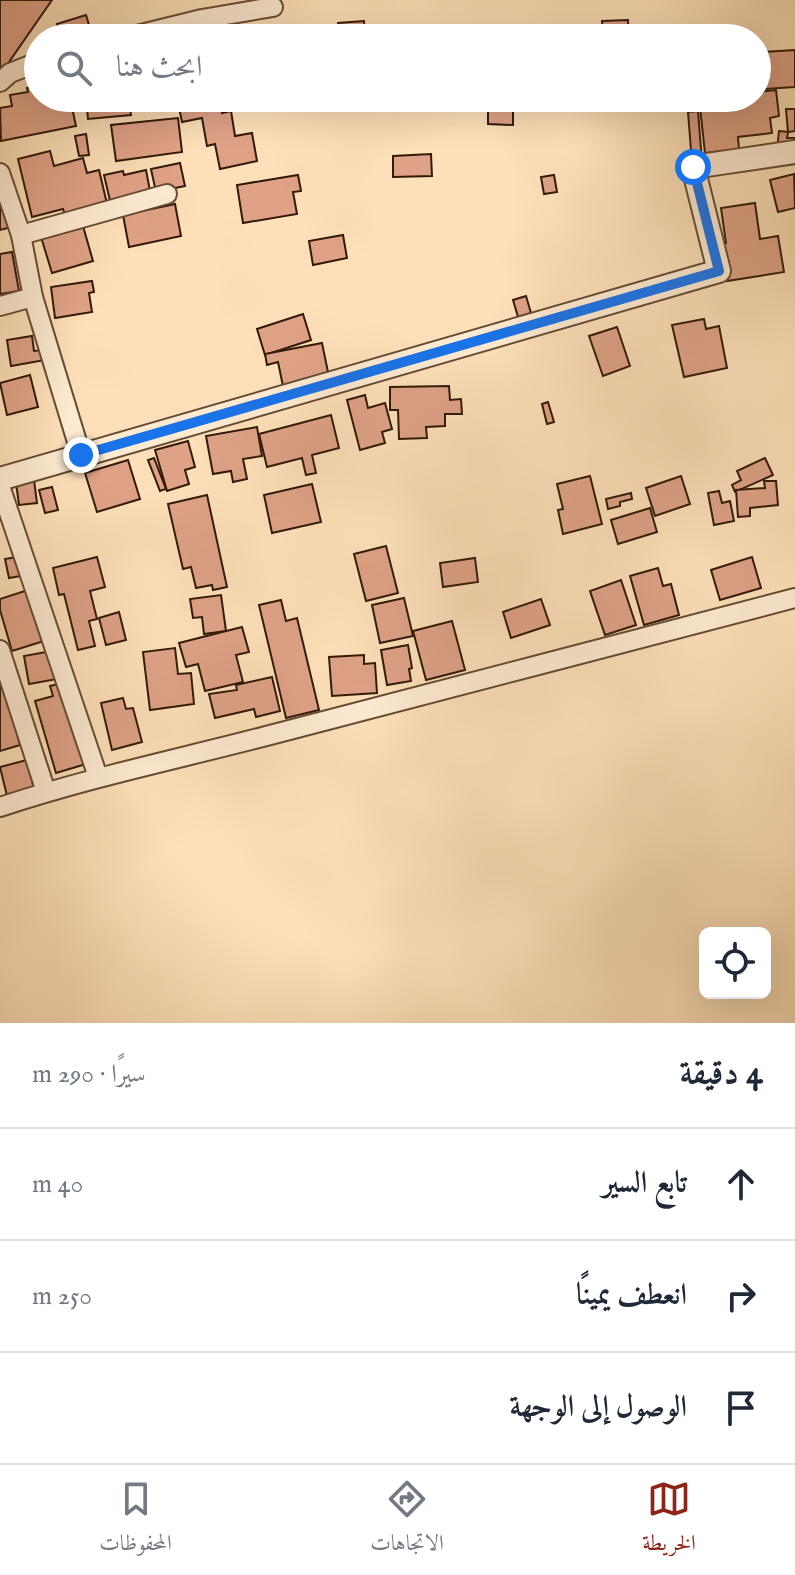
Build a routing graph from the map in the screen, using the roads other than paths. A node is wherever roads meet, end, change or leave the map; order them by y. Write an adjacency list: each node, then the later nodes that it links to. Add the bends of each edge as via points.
1 (273, 7): 2 (street)
2 (182, 24)
3 (24, 68): 4 (street)
4 (0, 82)
5 (795, 152): 11 (street, via 693,167 719,271)
6 (0, 173): 8 (street)
7 (167, 194): 8 (street)
8 (21, 235): 9 (street)
9 (33, 297): 10 (street); 11 (street)
10 (0, 306)
11 (81, 455): 12 (street)
12 (0, 479)
13 (0, 486): 16 (street)
14 (795, 598): 16 (street)
15 (0, 650): 17 (street)
16 (98, 777): 17 (street)
17 (46, 792): 18 (street)
18 (0, 807)

